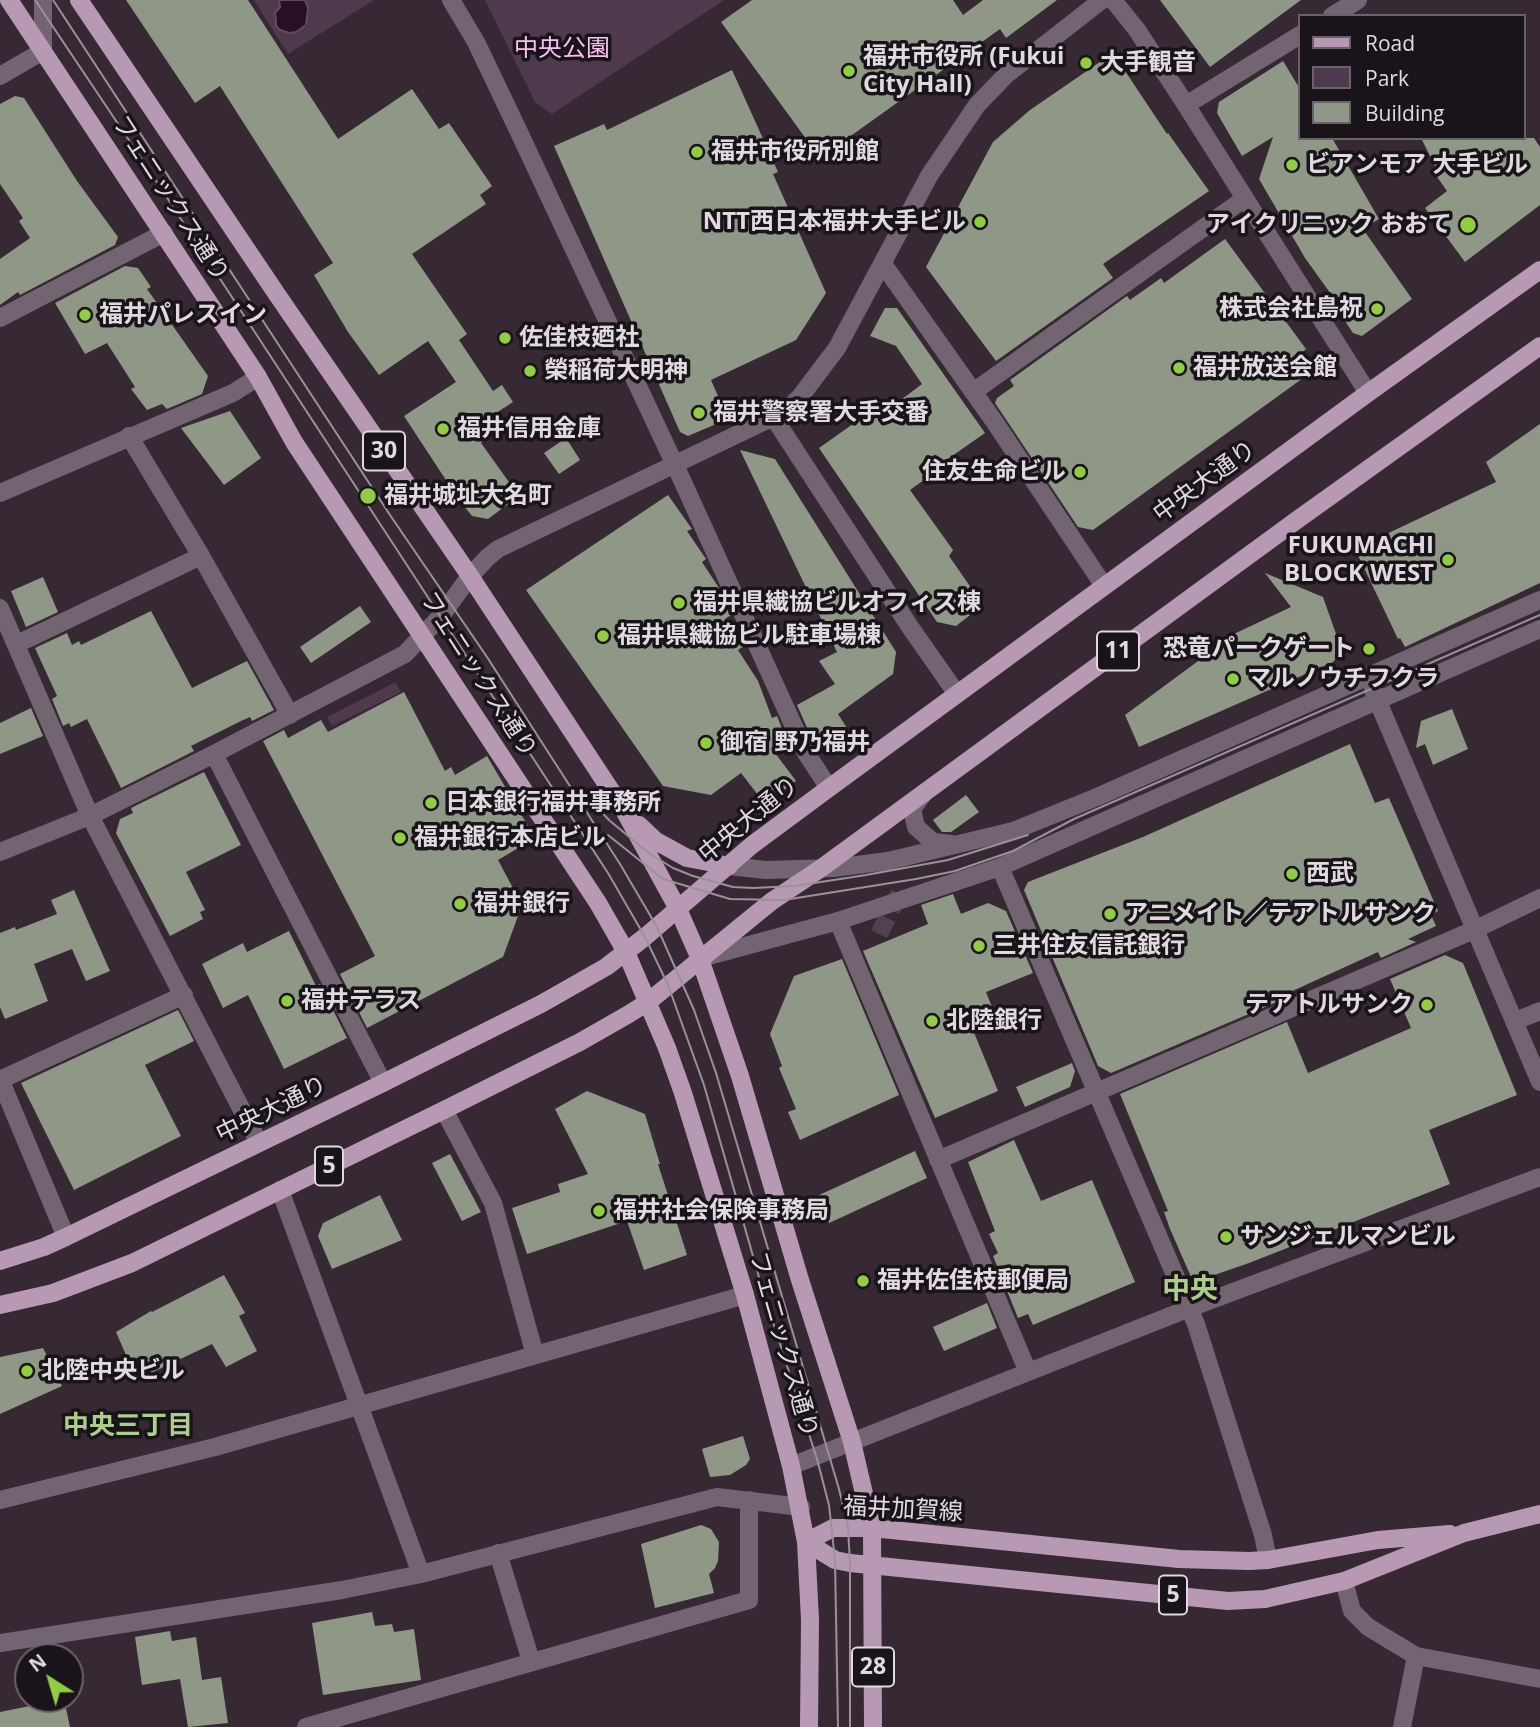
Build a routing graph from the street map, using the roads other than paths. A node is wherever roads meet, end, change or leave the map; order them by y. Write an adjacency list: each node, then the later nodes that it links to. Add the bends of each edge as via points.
1 (9, 0): 10 (main road, フェニックス通り)
2 (43, 0): 10 (street)
3 (79, 0): 27 (main road, フェニックス通り / 30)
4 (451, 0): 24 (street, via 518,130)
5 (1102, 0): 15 (street, via 1006,75 976,105 938,161)
6 (1113, 0): 12 (street)
7 (1359, 0): 8 (street)
8 (1335, 14)
9 (1298, 36): 12 (street)
10 (43, 51): 11 (street); 14 (main road, フェニックス通り)
11 (0, 76)
12 (1186, 105): 13 (street)
13 (1244, 199): 20 (street); 21 (street)
14 (164, 233): 17 (street); 19 (main road, フェニックス通り)
15 (883, 264): 20 (street); 22 (street, via 824,367 800,397)
16 (1540, 270): 21 (main road, 中央大通り / 11)
17 (0, 318)
18 (1540, 346): 40 (main road, 11)
19 (258, 377): 23 (street, via 233,393); 32 (main road, フェニックス通り, via 294,442)
20 (974, 392): 28 (street)
21 (1368, 393): 28 (main road, 中央大通り / 11)
22 (774, 418): 24 (street); 35 (street)
23 (129, 436): 25 (street); 26 (street)
24 (674, 464): 27 (street, via 498,550); 39 (street, via 806,753)
25 (0, 493)
26 (201, 556): 33 (street); 37 (street)
27 (470, 576): 32 (street); 41 (main road, フェニックス通り / 30)
28 (1104, 586): 35 (main road, 中央大通り / 11)
29 (1540, 600): 34 (street)
30 (0, 608): 33 (street)
31 (1540, 629): 36 (street)
32 (424, 636): 37 (street, via 405,654); 52 (main road, フェニックス通り)
33 (17, 644): 42 (street)
34 (1368, 677): 36 (street); 43 (street, via 1097,797 1013,831)
35 (957, 694): 39 (main road, 中央大通り / 11)
36 (1377, 701): 46 (street); 51 (street)
37 (290, 715): 38 (street)
38 (215, 754): 42 (street); 60 (street)
39 (829, 788): 45 (main road, 中央大通り / 11)
40 (929, 789): 43 (street, via 912,809 916,827 933,842); 47 (main road, 11)
41 (625, 812): 45 (main road, via 656,841 687,858); 49 (main road, フェニックス通り / 30)
42 (90, 816): 44 (street); 54 (street)
43 (962, 845): 47 (street)
44 (0, 852)
45 (729, 866): 47 (street); 49 (main road, 中央大通り / 11)
46 (1000, 867): 50 (street); 61 (street)
47 (820, 869): 53 (main road, 11)
48 (1540, 898): 51 (street)
49 (678, 909): 52 (main road, 中央大通り / 5); 53 (main road, フェニックス通り)
50 (838, 920): 53 (street); 64 (street)
51 (1474, 930): 57 (street); 61 (street)
52 (626, 953): 55 (main road, フェニックス通り); 60 (main road, 中央大通り / 5, via 555,996)
53 (699, 959): 55 (main road); 75 (main road, フェニックス通り, via 740,1076)
54 (184, 995): 58 (street); 63 (street)
55 (648, 1002): 62 (main road, 5, via 580,1042); 69 (main road, フェニックス通り, via 679,1082)
56 (1540, 1011): 57 (street)
57 (1514, 1021): 59 (street)
58 (0, 1080): 67 (street)
59 (1540, 1082)
60 (383, 1083): 63 (main road, 中央大通り / 5)
61 (1095, 1091): 64 (street); 71 (street)
62 (444, 1110): 66 (main road, 5); 72 (street, via 493,1203)
63 (259, 1143): 67 (main road, 中央大通り / 5)
64 (938, 1160): 73 (street)
65 (1540, 1177): 71 (street)
66 (280, 1190): 70 (main road, 5, via 97,1278); 74 (street)
67 (66, 1237): 68 (main road, 中央大通り / 5)
68 (0, 1261)
69 (745, 1295): 72 (street); 76 (main road, フェニックス通り)
70 (0, 1305)
71 (1190, 1308): 73 (street); 85 (street)
72 (535, 1355): 74 (street)
73 (1028, 1372): 75 (street)
74 (357, 1405): 77 (street, via 215,1447); 87 (street)
75 (852, 1442): 76 (street); 81 (main road, フェニックス通り)
76 (791, 1466): 79 (main road, フェニックス通り)
77 (0, 1500)
78 (749, 1500): 79 (street); 84 (street, via 717,1497); 91 (street, via 749,1600)
79 (801, 1507): 83 (main road, フェニックス通り)
80 (1540, 1514): 82 (main road, 福井加賀線 / 5)
81 (872, 1528): 83 (main road, 福井加賀線 / 5, via 833,1528); 85 (main road, 福井加賀線 / 5, via 1180,1559); 86 (main road, フェニックス通り / 28)
82 (1464, 1533): 85 (main road, 福井加賀線 / 5, via 1378,1540); 88 (main road, 福井加賀線 / 5)
83 (806, 1542): 86 (main road, 福井加賀線 / 5, via 835,1560); 94 (main road, フェニックス通り)
84 (498, 1553): 87 (street); 91 (street)
85 (1268, 1560)
86 (871, 1566): 88 (main road, 福井加賀線 / 5, via 1228,1601 1265,1599); 95 (main road, フェニックス通り / 28)
87 (421, 1574): 89 (street)
88 (1344, 1581): 90 (street, via 1352,1611 1367,1628)
89 (0, 1643)
90 (1416, 1656): 92 (street); 96 (street)
91 (531, 1661): 93 (street)
92 (1540, 1679)
93 (306, 1727)
94 (809, 1727)
95 (873, 1727)
96 (1402, 1727)

